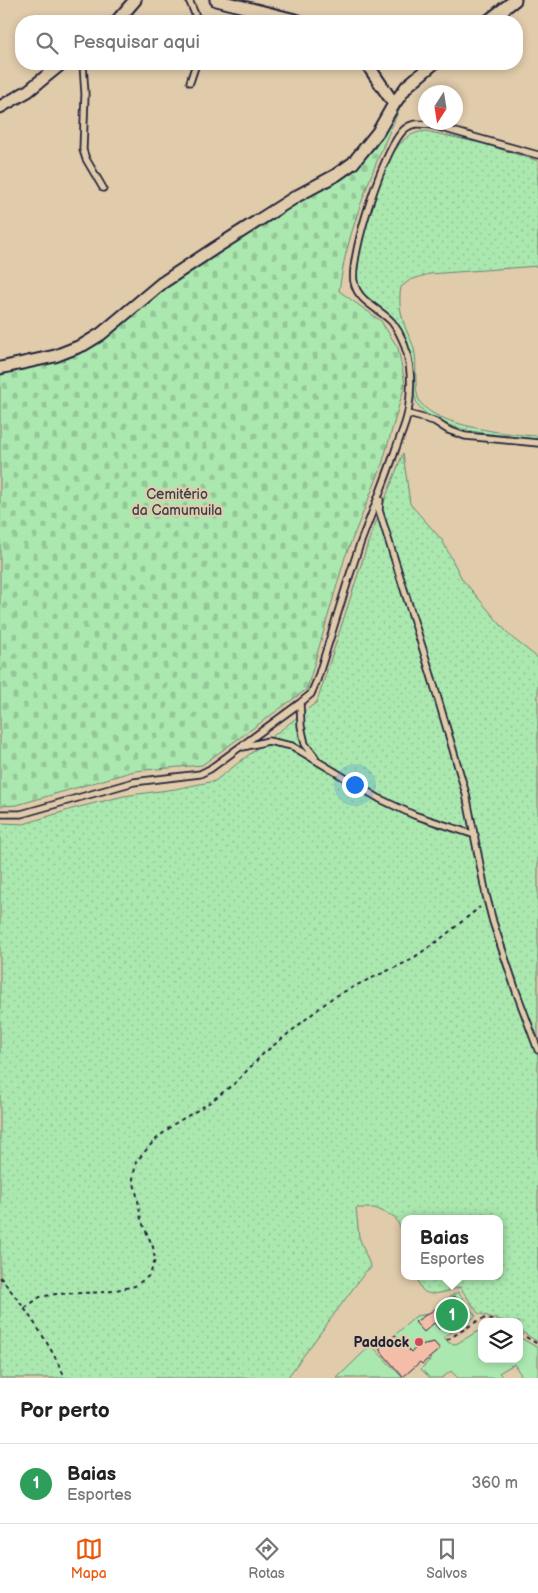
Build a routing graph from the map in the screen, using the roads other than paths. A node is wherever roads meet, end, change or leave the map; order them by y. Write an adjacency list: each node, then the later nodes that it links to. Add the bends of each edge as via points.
1 (135, 0): 5 (street)
2 (189, 0): 6 (lane)
3 (216, 0): 7 (street)
4 (515, 0): 8 (street)
5 (122, 15)
6 (195, 15)
7 (275, 15)
8 (496, 15)
9 (54, 70): 16 (street, via 28,91)
10 (83, 70): 18 (lane, via 83,150)
11 (194, 70): 14 (lane)
12 (371, 70): 15 (street)
13 (426, 70): 15 (street, via 407,86)
14 (190, 82)
15 (394, 104): 19 (street, via 378,132 353,163 162,283 101,334 55,356)
16 (0, 107)
17 (538, 154): 20 (lane, via 416,123 398,135 386,157 358,239 352,270 356,290 391,322 401,337 411,378)
18 (103, 188)
19 (0, 368)
20 (408, 414): 21 (lane, via 434,421 465,436); 22 (lane)
21 (538, 443)
22 (380, 493): 23 (lane, via 317,680 311,694); 27 (lane, via 379,510 466,794)
23 (300, 704): 24 (lane); 25 (lane, via 305,744)
24 (239, 748): 25 (lane, via 268,741 292,746); 26 (lane, via 200,774 134,782 21,814)
25 (318, 760): 27 (lane, via 380,799 414,815)
26 (0, 814)
27 (475, 835): 28 (lane, via 488,900)
28 (538, 1050)

